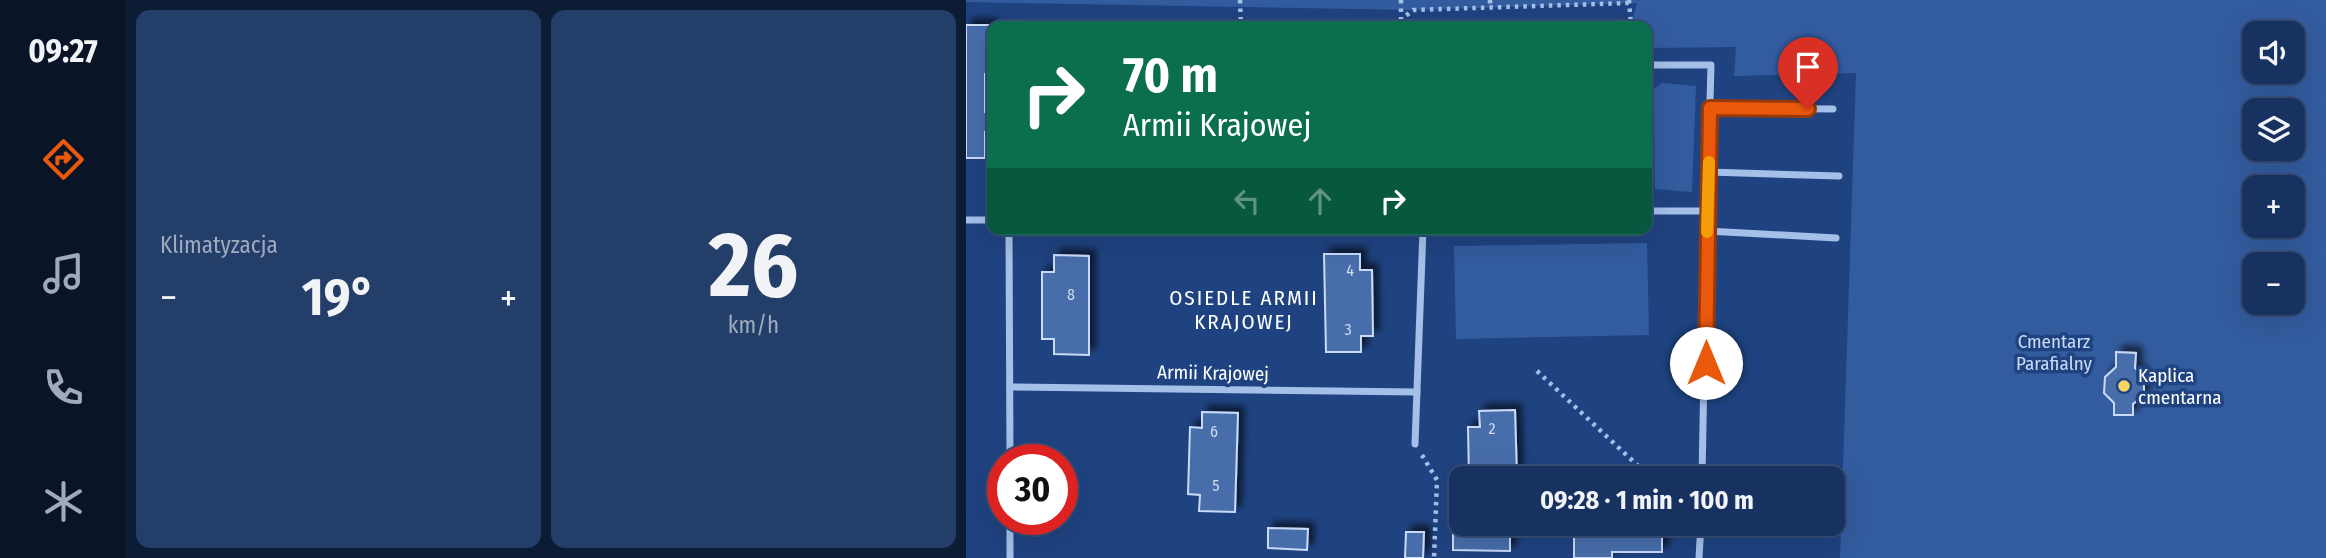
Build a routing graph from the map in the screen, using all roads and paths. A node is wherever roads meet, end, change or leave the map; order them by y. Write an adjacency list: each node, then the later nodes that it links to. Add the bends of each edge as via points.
1 (1240, 0): 8 (path)
2 (1401, 0): 7 (path)
3 (1490, 0): 6 (path)
4 (1629, 2): 5 (path); 10 (path)
5 (1519, 3): 6 (path)
6 (1490, 8): 7 (path, via 1413,10)
7 (1401, 19): 9 (path)
8 (1241, 21)
9 (1399, 21)
10 (1631, 21)
11 (1652, 65): 12 (street, via 1711,65)
12 (1710, 108): 13 (street); 14 (street)
13 (1833, 110)
14 (1708, 172): 15 (street); 17 (street)
15 (1839, 176)
16 (1652, 211): 17 (street)
17 (1707, 211): 20 (street)
18 (966, 220): 19 (street)
19 (987, 220)
20 (1707, 231): 23 (street); 30 (street)
21 (1009, 235): 25 (street)
22 (1423, 235): 26 (street)
23 (1836, 238)
24 (1537, 371): 29 (path)
25 (1010, 387): 26 (street, Armii Krajowej); 27 (street)
26 (1417, 392): 28 (street)
27 (1010, 444)
28 (1415, 444): 34 (path, via 1437,480)
29 (1638, 466)
30 (1702, 466)
31 (1010, 535): 33 (street)
32 (1700, 536): 35 (street)
33 (1010, 558)
34 (1434, 558)
35 (1699, 558)

